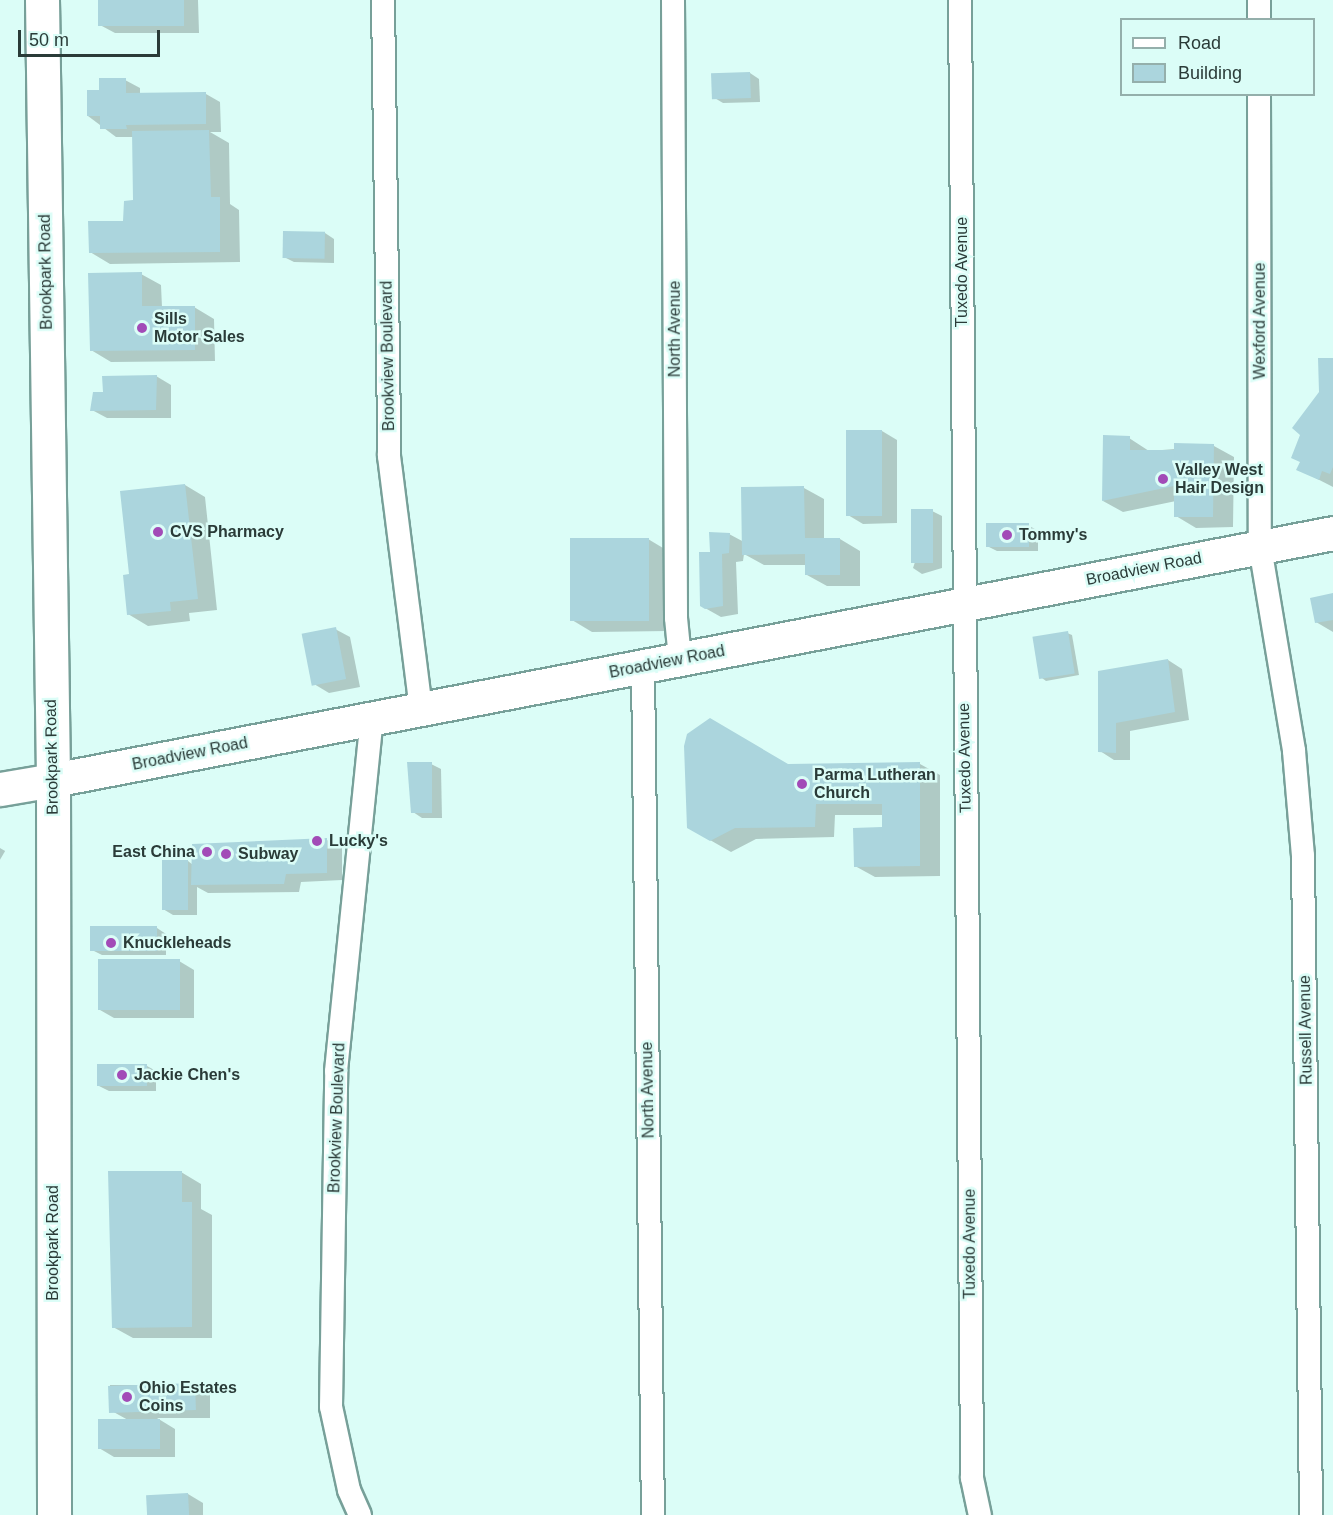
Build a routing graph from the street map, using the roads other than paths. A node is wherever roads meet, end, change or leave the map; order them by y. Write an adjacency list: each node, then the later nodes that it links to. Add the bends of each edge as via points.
1 (42, 0): 15 (main road, Brookpark Road)
2 (383, 0): 13 (street, Brookview Boulevard, via 389,456)
3 (673, 0): 11 (street, North Avenue, via 676,618)
4 (960, 0): 10 (street, Tuxedo Avenue)
5 (1259, 0): 6 (street)
6 (1259, 18)
7 (1259, 96): 9 (street, Wexford Avenue)
8 (1333, 533): 9 (main road, Broadview Road)
9 (1260, 547): 10 (main road, Broadview Road); 21 (street, Russell Avenue, via 1293,741 1303,856)
10 (964, 603): 11 (main road, Broadview Road); 20 (street, Tuxedo Avenue, via 972,1478)
11 (680, 659): 12 (main road, Broadview Road)
12 (643, 666): 13 (main road, Broadview Road); 19 (street, North Avenue)
13 (421, 710): 14 (main road, Broadview Road)
14 (372, 719): 15 (main road, Broadview Road); 18 (street, Brookview Boulevard, via 336,1071 331,1407 349,1490)
15 (53, 780): 16 (main road, Broadview Road); 17 (main road, Brookpark Road)
16 (0, 789)
17 (54, 1515)
18 (360, 1515)
19 (653, 1515)
20 (980, 1515)
21 (1311, 1515)

